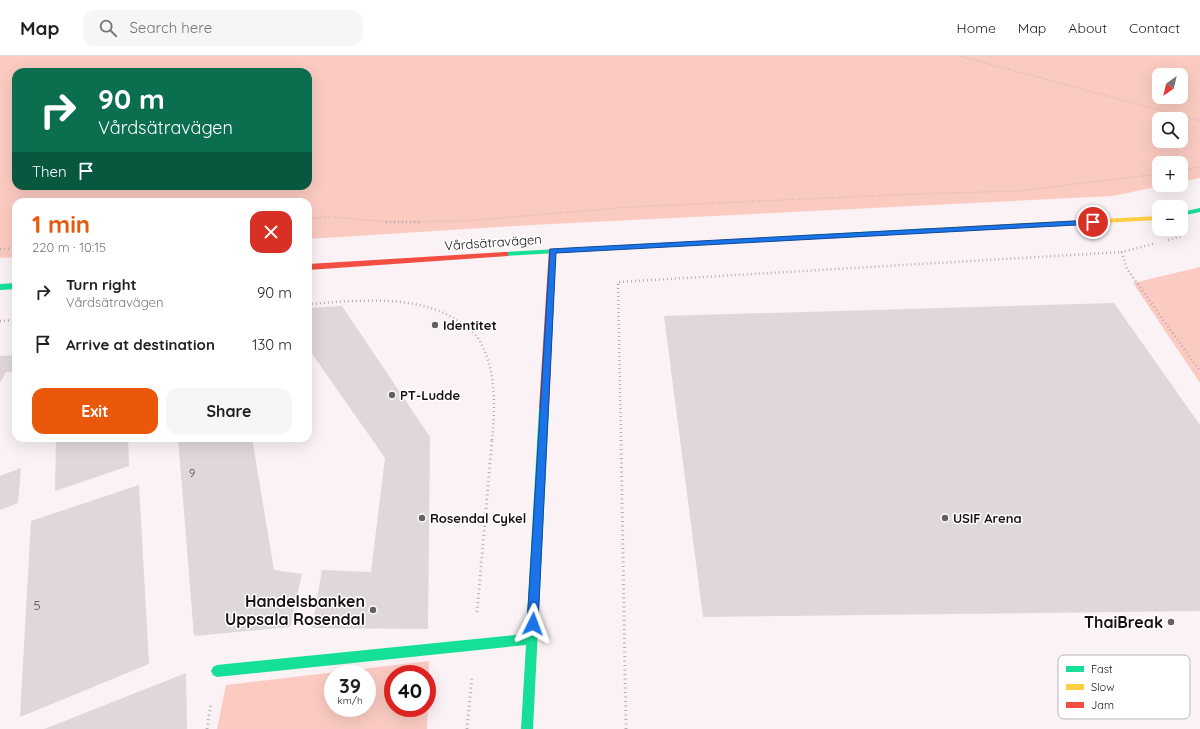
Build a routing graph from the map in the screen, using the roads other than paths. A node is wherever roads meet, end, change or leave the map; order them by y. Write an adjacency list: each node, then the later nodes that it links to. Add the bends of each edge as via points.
1 (1200, 210): 2 (main road)
2 (1188, 213)
3 (1152, 218): 4 (main road, Vårdsätravägen)
4 (552, 251): 5 (main road, Vårdsätravägen); 8 (main road)
5 (312, 267)
6 (12, 286): 7 (main road)
7 (0, 287)
8 (532, 640): 9 (main road); 10 (main road)
9 (217, 671)
10 (527, 729)

